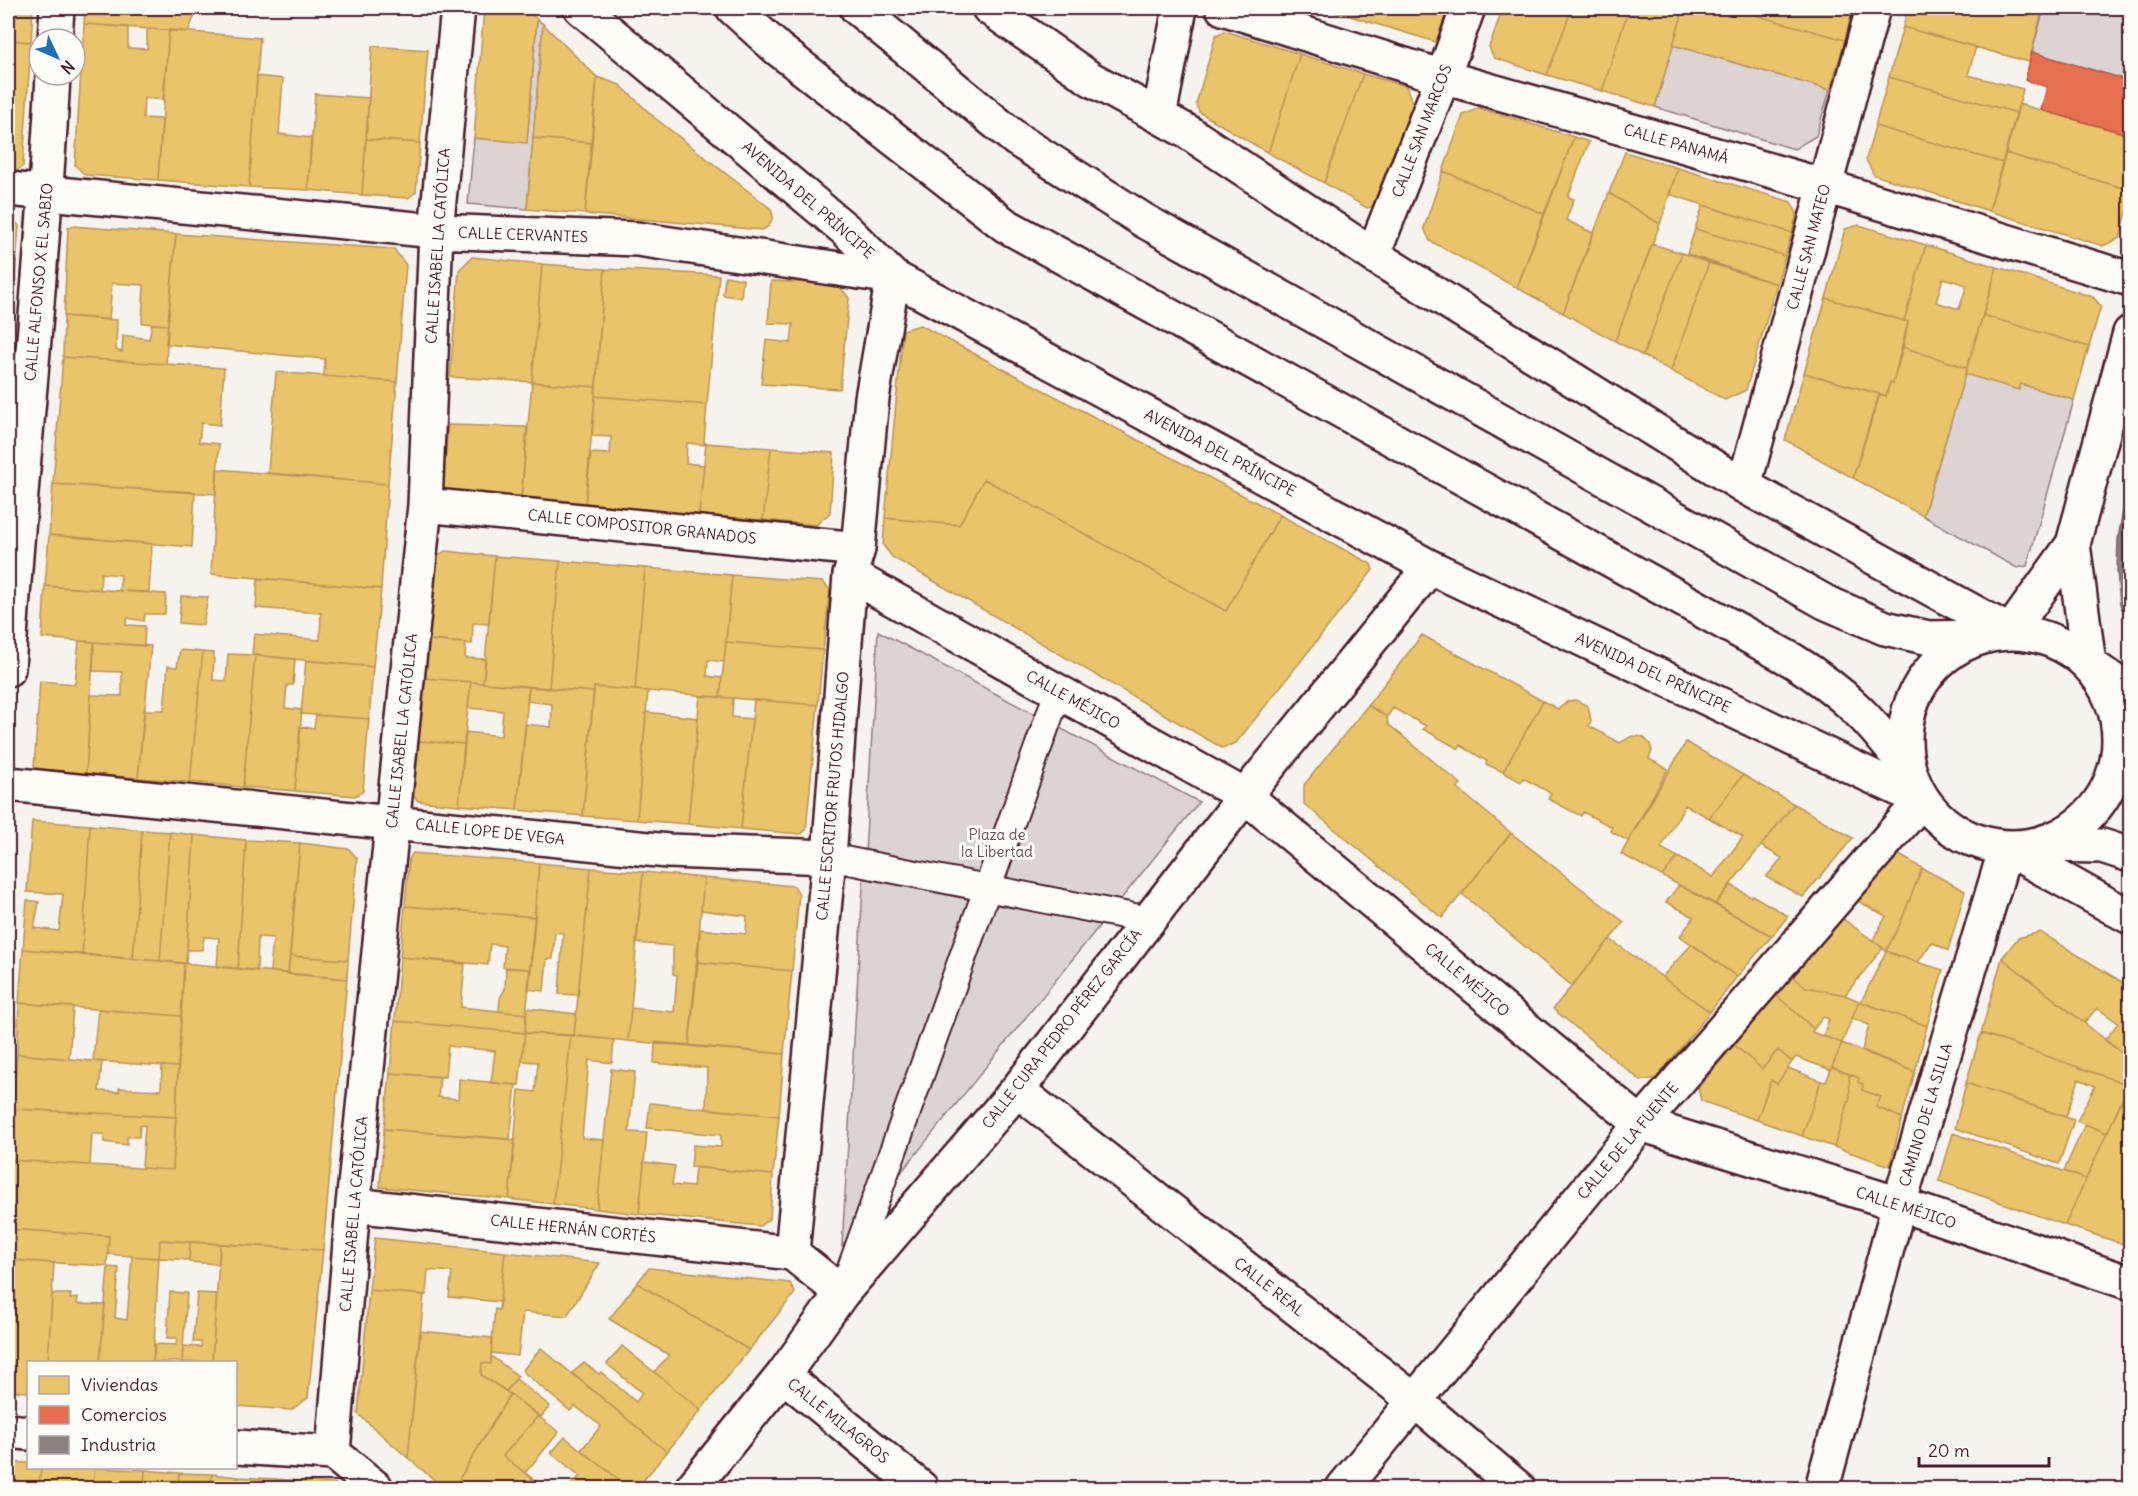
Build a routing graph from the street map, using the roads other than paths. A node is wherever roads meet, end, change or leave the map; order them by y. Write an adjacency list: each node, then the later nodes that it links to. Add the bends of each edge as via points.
1 (57, 8): 11 (street)
2 (458, 8): 18 (street, CALLE ISABEL LA CATÓLICA)
3 (581, 8): 20 (street, AVENIDA DEL PRÍNCIPE, via 847,231)
4 (733, 8): 34 (street, via 778,49 1005,225 1792,660 1850,701 1881,733)
5 (857, 8): 28 (street, via 1016,139 1143,220 1825,602 1885,628 1929,638)
6 (989, 8): 14 (street, via 1091,79)
7 (1180, 8): 14 (street)
8 (1223, 8): 12 (street, CALLE PANAMÁ)
9 (1468, 8): 12 (street, CALLE SAN MARCOS)
10 (1873, 8): 15 (street, CALLE SAN MATEO)
11 (56, 27)
12 (1443, 77): 15 (street, CALLE PANAMÁ); 19 (street, CALLE SAN MARCOS)
13 (52, 87): 17 (street, CALLE ALFONSO X EL SABIO)
14 (1159, 116): 19 (street)
15 (1825, 186): 21 (street, CALLE PANAMÁ); 23 (street, CALLE SAN MATEO)
16 (8, 189): 17 (street, CALLE CERVANTES)
17 (47, 192): 18 (street, CALLE CERVANTES); 30 (street, CALLE ALFONSO X EL SABIO)
18 (436, 231): 20 (street, CALLE CERVANTES, via 637,239); 24 (street, CALLE ISABEL LA CATÓLICA)
19 (1373, 255): 23 (street)
20 (893, 277): 26 (street, CALLE ESCRITOR FRUTOS HIDALGO, via 872,398); 27 (street, AVENIDA DEL PRÍNCIPE)
21 (2130, 279)
22 (2130, 333): 25 (street)
23 (1744, 486): 28 (street)
24 (425, 505): 26 (street, CALLE COMPOSITOR GRANADOS); 38 (street, CALLE ISABEL LA CATÓLICA)
25 (2073, 544): 28 (street); 29 (street)
26 (854, 562): 31 (street, CALLE MÉJICO); 41 (street, CALLE ESCRITOR FRUTOS HIDALGO)
27 (1430, 567): 36 (street, CALLE CURA PEDRO PÉREZ GARCÍA); 37 (street, AVENIDA DEL PRÍNCIPE)
28 (1996, 634): 29 (street, via 2039,635 2066,646); 34 (street, via 1956,648 1934,666 1917,689 1907,715 1904,743)
29 (2089, 664): 32 (street)
30 (8, 669)
31 (1058, 692): 36 (street, CALLE MÉJICO); 42 (street)
32 (2121, 695): 33 (street); 39 (street, via 2118,760 2108,789 2090,814 2066,834)
33 (2130, 725)
34 (1908, 770): 37 (street)
35 (8, 784): 38 (street, CALLE LOPE DE VEGA)
36 (1245, 796): 44 (street, CALLE CURA PEDRO PÉREZ GARCÍA); 46 (street, CALLE MÉJICO)
37 (1922, 800): 39 (street, via 1958,835 1981,844); 46 (street, CALLE DE LA FUENTE)
38 (393, 822): 41 (street, CALLE LOPE DE VEGA, via 668,851); 48 (street, CALLE ISABEL LA CATÓLICA)
39 (2021, 847): 40 (street, via 2102,846); 43 (street); 47 (street, CAMINO DE LA SILLA)
40 (2130, 855)
41 (829, 857): 42 (street); 49 (street, CALLE ESCRITOR FRUTOS HIDALGO)
42 (987, 888): 44 (street); 51 (street)
43 (2130, 916)
44 (1149, 920): 45 (street, CALLE CURA PEDRO PÉREZ GARCÍA)
45 (1017, 1090): 51 (street, CALLE CURA PEDRO PÉREZ GARCÍA); 53 (street, CALLE REAL)
46 (1641, 1124): 47 (street, CALLE MÉJICO); 53 (street, CALLE DE LA FUENTE)
47 (1899, 1204): 50 (street, CALLE MÉJICO); 63 (street, CAMINO DE LA SILLA)
48 (353, 1205): 49 (street, CALLE HERNÁN CORTÉS); 57 (street, CALLE ISABEL LA CATÓLICA)
49 (792, 1253): 51 (street)
50 (2130, 1283)
51 (842, 1293): 52 (street, CALLE CURA PEDRO PÉREZ GARCÍA)
52 (783, 1376): 59 (street, CALLE CURA PEDRO PÉREZ GARCÍA); 60 (street, CALLE MILAGROS)
53 (1414, 1400): 61 (street, CALLE DE LA FUENTE); 62 (street, CALLE REAL)
54 (8, 1431): 55 (street)
55 (27, 1433)
56 (237, 1447): 57 (street)
57 (333, 1454): 58 (street)
58 (376, 1488)
59 (692, 1488)
60 (921, 1488)
61 (1342, 1488)
62 (1518, 1488)
63 (1822, 1488)

